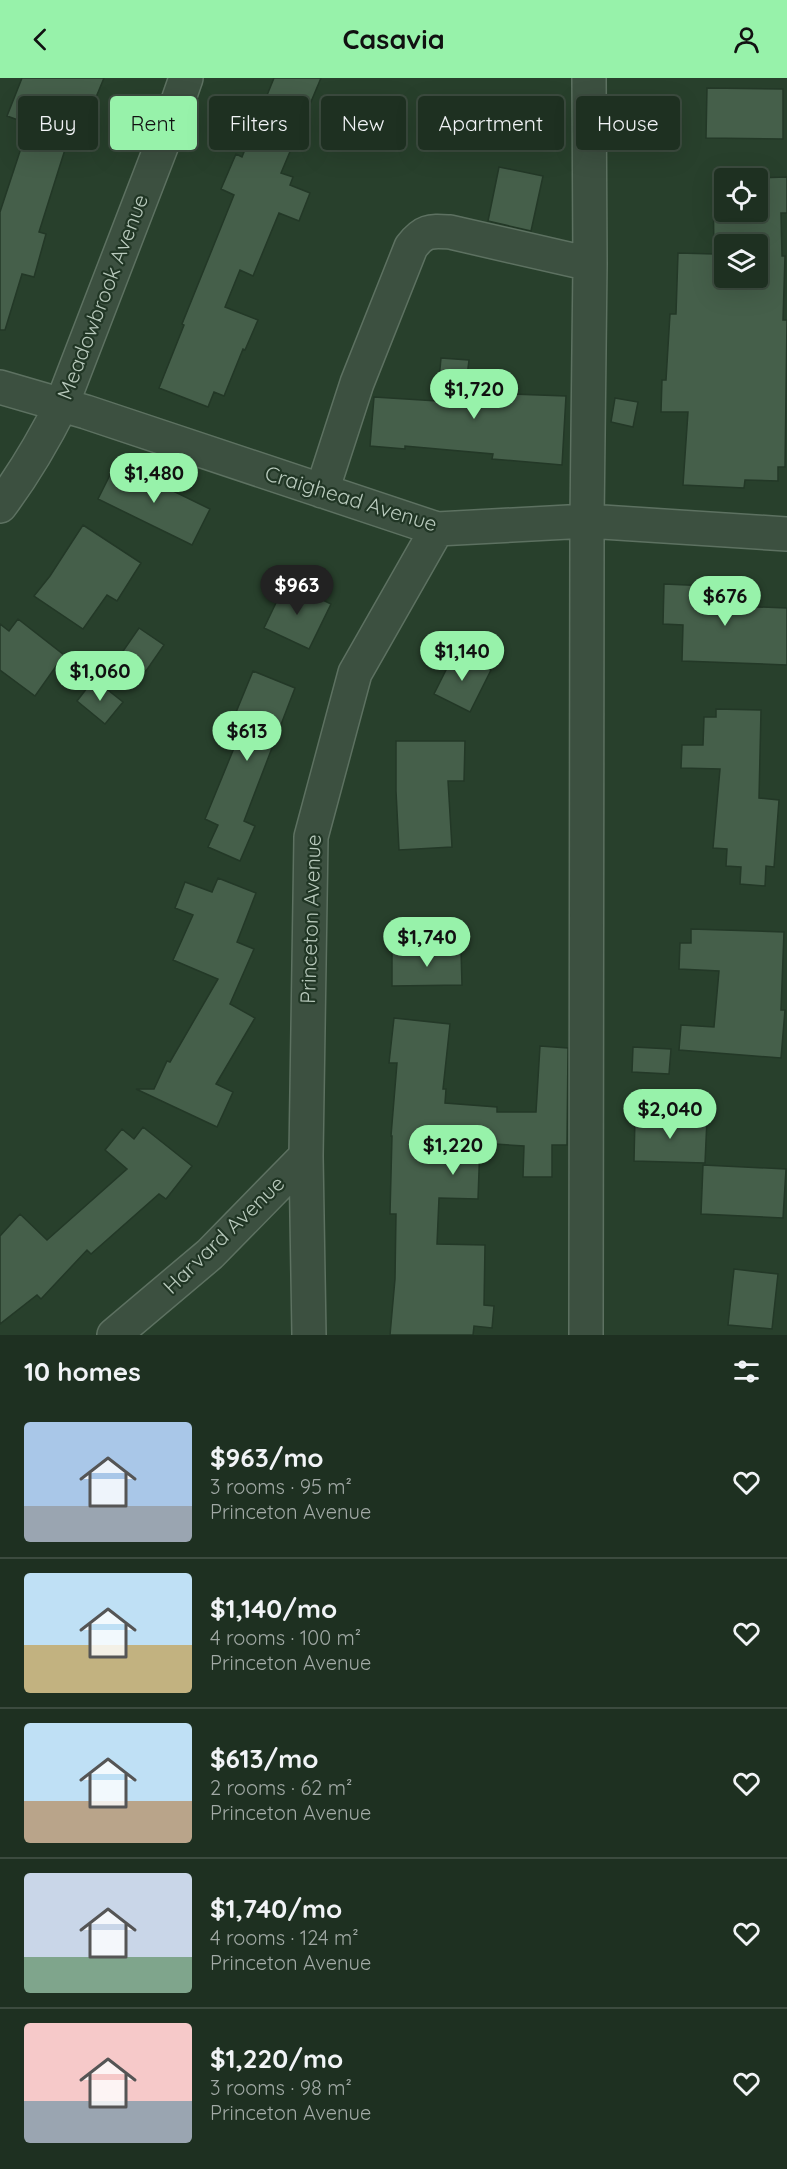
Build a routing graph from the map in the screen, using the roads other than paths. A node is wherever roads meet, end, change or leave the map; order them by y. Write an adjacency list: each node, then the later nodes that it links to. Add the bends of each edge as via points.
1 (186, 78): 5 (street, Meadowbrook Avenue)
2 (589, 78): 3 (street)
3 (590, 264): 6 (street, via 450,232 431,231 419,236 411,247 357,383); 8 (street)
4 (0, 387): 5 (street, Craighead Avenue)
5 (62, 404): 6 (street, Craighead Avenue); 7 (street, Meadowbrook Avenue)
6 (322, 491): 9 (street, Craighead Avenue)
7 (0, 506)
8 (586, 521): 9 (street, Craighead Avenue); 10 (street, Craighead Avenue); 14 (street)
9 (437, 529): 11 (street, Princeton Avenue, via 356,673 311,837)
10 (787, 534)
11 (306, 1156): 12 (street, Harvard Avenue, via 210,1254); 13 (street, Princeton Avenue)
12 (114, 1335)
13 (309, 1335)
14 (586, 1335)

